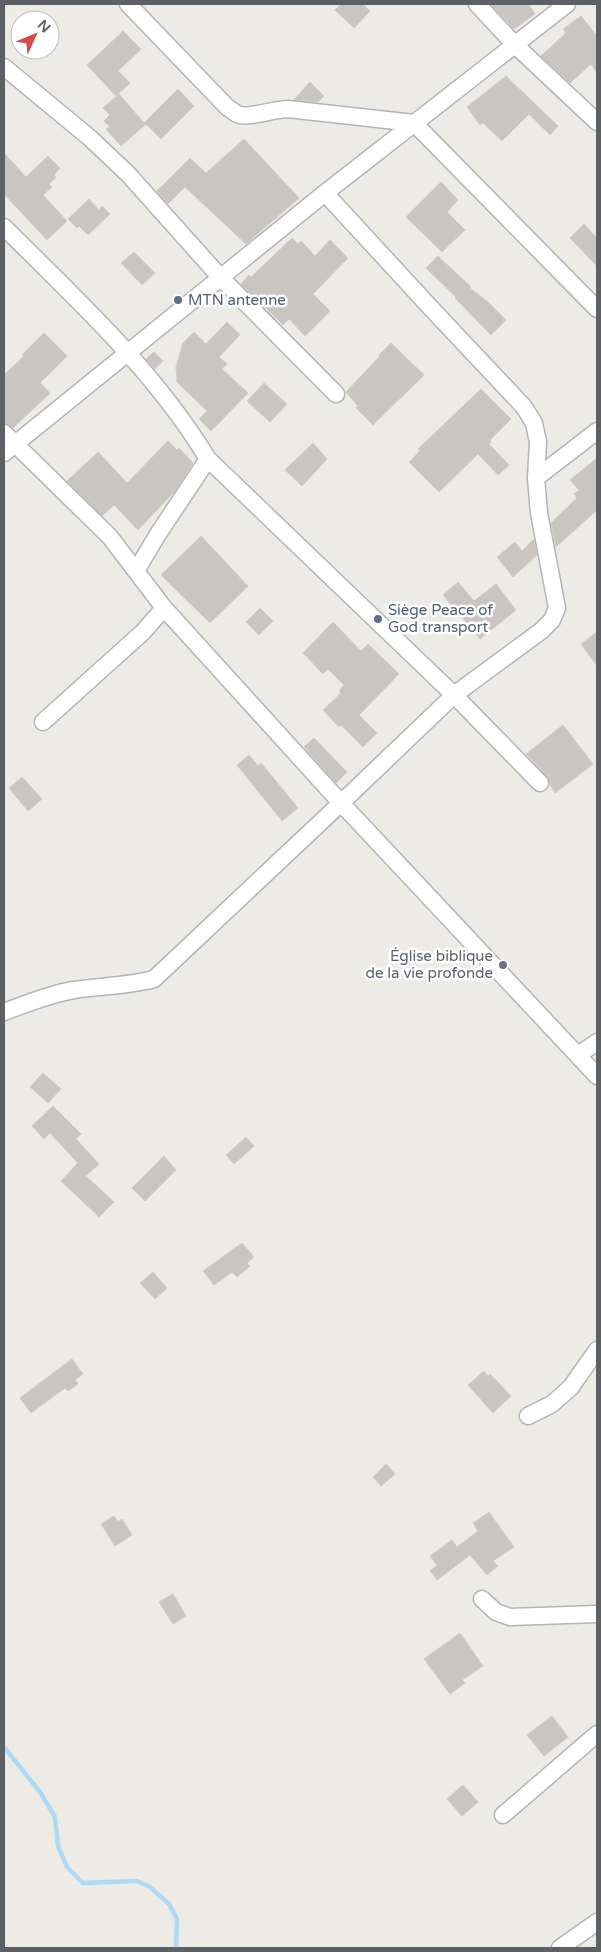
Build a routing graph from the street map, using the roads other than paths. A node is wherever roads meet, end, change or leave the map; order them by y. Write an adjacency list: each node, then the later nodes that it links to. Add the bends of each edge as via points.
1 (128, 4): 7 (street, via 227,107 238,114 248,116 288,109)
2 (477, 4): 4 (street)
3 (566, 4): 4 (street)
4 (515, 44): 6 (street); 7 (street)
5 (4, 66): 10 (street, via 128,174)
6 (597, 122)
7 (414, 123): 8 (street); 11 (street)
8 (325, 193): 10 (street); 17 (street, via 524,406 534,424 538,442)
9 (4, 227): 12 (street)
10 (221, 278): 12 (street); 13 (street)
11 (597, 309)
12 (128, 351): 15 (street); 16 (street, via 179,414)
13 (336, 394)
14 (597, 431): 17 (street)
15 (7, 443): 18 (street, via 110,537)
16 (208, 459): 18 (street); 20 (street)
17 (536, 478): 20 (street, via 539,513 557,608 552,620 541,630)
18 (136, 571): 19 (street)
19 (164, 608): 21 (street, via 143,632); 23 (street)
20 (454, 694): 22 (street); 23 (street)
21 (43, 722)
22 (540, 783)
23 (341, 803): 24 (street, via 154,979 138,984 72,990); 26 (street)
24 (4, 1012)
25 (597, 1042): 26 (street)
26 (578, 1054): 27 (street)
27 (597, 1076)
28 (597, 1350): 29 (street, via 571,1387 552,1404)
29 (528, 1416)
30 (482, 1599): 31 (street, via 496,1612 510,1617)
31 (597, 1614)
32 (597, 1734): 33 (street)
33 (503, 1815)
34 (597, 1922): 35 (street)
35 (560, 1948)

